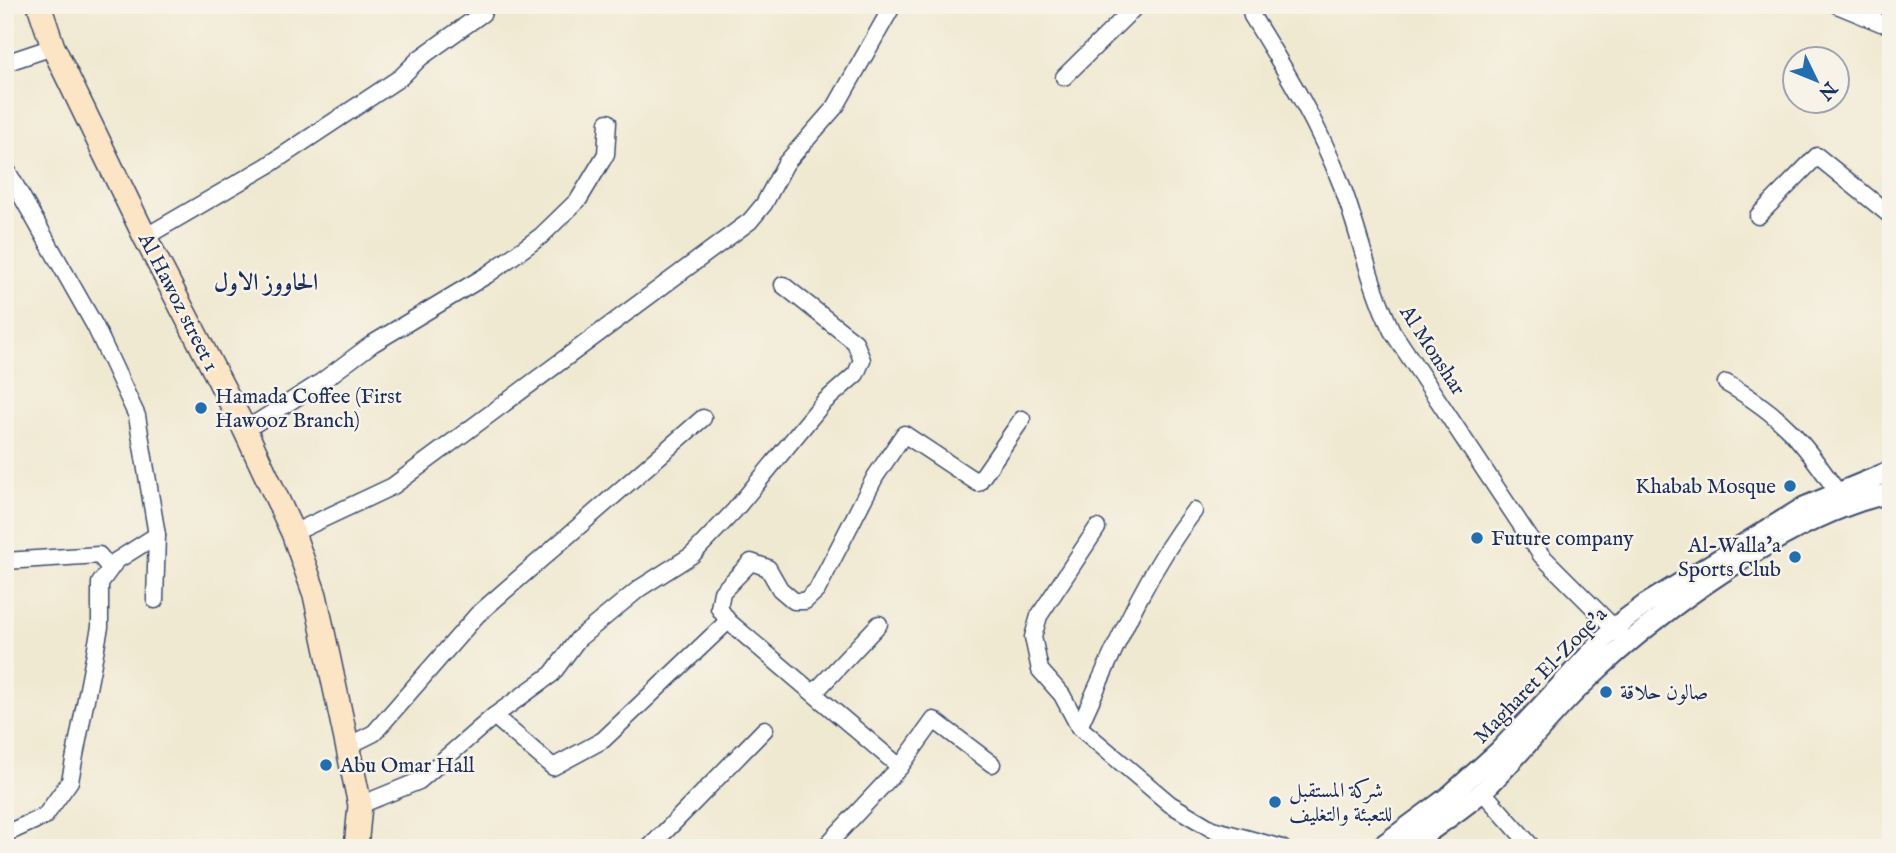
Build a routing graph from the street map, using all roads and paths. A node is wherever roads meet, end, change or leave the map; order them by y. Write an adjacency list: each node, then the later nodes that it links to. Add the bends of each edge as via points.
1 (39, 5): 8 (main road, Al Hawoz street 1)
2 (893, 5): 26 (street, via 836,106 786,163 750,221 393,486)
3 (1136, 5): 10 (street)
4 (1250, 5): 33 (street, Al Monshar, via 1252,16 1310,110 1343,188 1376,297 1392,331 1541,555)
5 (1837, 5): 7 (street)
6 (483, 13): 15 (street, via 401,77 267,166)
7 (1891, 23)
8 (53, 47): 9 (street); 15 (main road, Al Hawoz street 1)
9 (5, 63)
10 (1064, 77)
11 (607, 121): 20 (street, via 606,153 579,199 541,236)
12 (5, 167): 27 (street, via 94,326 137,416)
13 (1758, 216): 14 (street, via 1817,156)
14 (1891, 216)
15 (145, 237): 20 (main road, Al Hawoz street 1)
16 (783, 285): 35 (street, via 855,342 862,356 858,371 823,402 692,555 640,588 578,639 552,674)
17 (1726, 383): 22 (street, via 1783,421)
18 (703, 418): 38 (street, via 477,615 374,733)
19 (1022, 419): 31 (street, via 978,483 904,434 875,477 817,590 806,601 794,601 780,589 768,568 751,562 722,592 719,608)
20 (245, 430): 26 (main road, Al Hawoz street 1)
21 (1891, 471): 22 (street, Magharet El-Zoqe'a)
22 (1838, 493): 33 (street, Magharet El-Zoqe'a, via 1804,507 1646,604)
23 (1891, 494): 33 (street, Magharet El-Zoqe'a, via 1867,498 1812,521)
24 (1194, 511): 36 (street, via 1163,551 1143,588)
25 (1097, 528): 36 (street, via 1040,613 1033,638 1040,670 1062,695)
26 (293, 533): 38 (main road, Al Hawoz street 1, via 316,595)
27 (157, 535): 29 (street); 30 (street)
28 (5, 561): 29 (street, via 99,555)
29 (109, 567): 43 (street, via 100,583 100,627 70,781 45,816)
30 (155, 600)
31 (728, 621): 34 (street); 35 (street, via 603,740 553,767)
32 (878, 624): 34 (street)
33 (1621, 634): 41 (street, Magharet El-Zoqe'a, via 1584,683); 48 (street, Magharet El-Zoqe'a, via 1448,797)
34 (815, 692): 40 (street)
35 (494, 716): 42 (street, via 419,781)
36 (1079, 727): 47 (street, via 1170,804 1212,829)
37 (765, 729): 45 (street)
38 (348, 746): 42 (main road, Al Hawoz street 1)
39 (992, 764): 40 (street, via 934,720)
40 (900, 767): 46 (street)
41 (1482, 792): 49 (street, Magharet El-Zoqe'a); 50 (street)
42 (360, 805): 44 (main road, Al Hawoz street 1)
43 (5, 834)
44 (356, 848)
45 (649, 848)
46 (824, 848)
47 (1282, 848)
48 (1379, 848)
49 (1408, 848)
50 (1533, 848)

